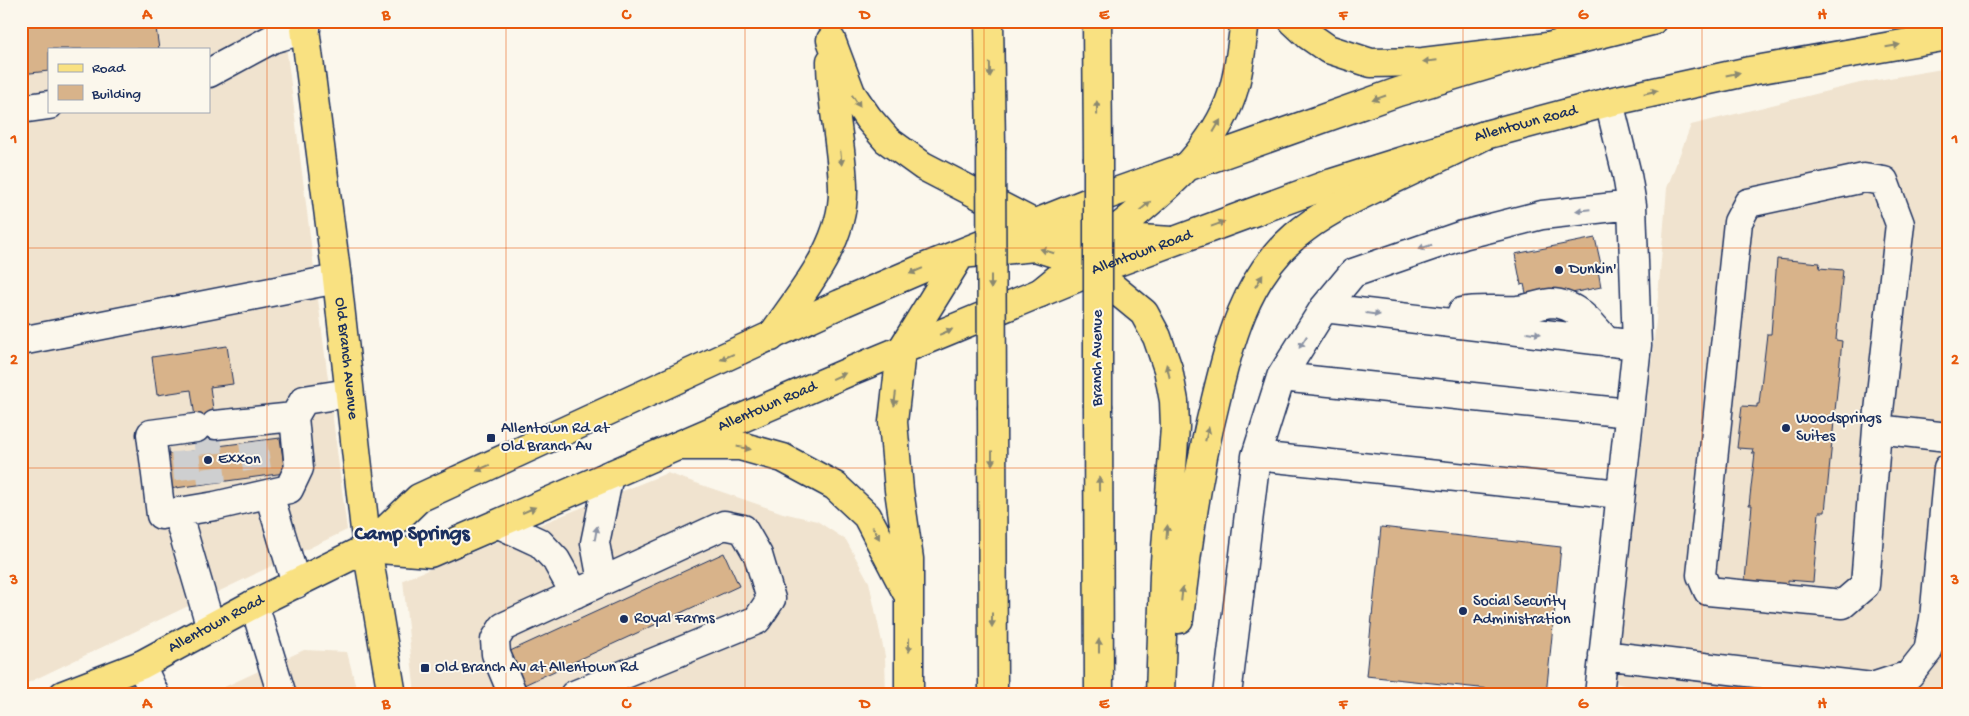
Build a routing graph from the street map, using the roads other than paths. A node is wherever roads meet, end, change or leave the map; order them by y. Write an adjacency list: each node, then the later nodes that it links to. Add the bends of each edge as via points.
1 (989, 21): 58 (main road, one-way to 58, bridge)
2 (1097, 21): 59 (main road, Branch Avenue, one-way to 2, bridge)
3 (1245, 21): 15 (main road, one-way to 3, via 1216,129 1229,103 1237,77)
4 (1293, 21): 9 (main road, one-way to 4, via 1423,62 1371,63 1328,48)
5 (1652, 21): 9 (main road, Allentown Road)
6 (305, 25): 10 (lane); 22 (main road, Old Branch Avenue)
7 (830, 31): 17 (main road, one-way to 17, via 851,93 887,140 923,166); 24 (main road, one-way to 24, via 831,87 842,169 842,205 824,258)
8 (1948, 36): 11 (main road, Allentown Road, one-way to 8, via 1750,71)
9 (1548, 47): 15 (main road, Allentown Road, one-way to 15, via 1398,92)
10 (210, 72)
11 (1609, 102): 14 (main road, Allentown Road); 16 (lane)
12 (48, 104): 13 (lane)
13 (21, 108)
14 (1486, 136): 19 (main road, Allentown Road, one-way to 14, via 1332,183); 61 (main road, one-way to 14, via 1187,545 1201,458 1230,340 1244,305 1275,256 1316,220 1349,200)
15 (1188, 165): 17 (main road, Allentown Road); 18 (main road, one-way to 15, via 1166,189)
16 (1632, 205): 23 (lane, one-way to 23, via 1542,215 1463,235 1396,257 1353,273); 26 (lane)
17 (1035, 224): 18 (main road); 20 (main road, Allentown Road)
18 (1108, 237): 19 (main road); 21 (main road)
19 (1172, 241): 21 (main road, Allentown Road)
20 (961, 254): 21 (main road, one-way to 20, via 1035,247); 24 (main road, Allentown Road, one-way to 24, via 840,304); 27 (main road)
21 (1086, 266): 27 (main road, Allentown Road, one-way to 21, via 1040,293); 60 (main road, one-way to 21, via 1174,402 1168,369 1144,313)
22 (337, 278): 25 (lane); 29 (main road, Old Branch Avenue)
23 (1324, 308): 26 (lane, one-way to 26); 28 (lane, one-way to 28)
24 (771, 337): 42 (main road, Allentown Road, one-way to 42, via 419,498)
25 (21, 341)
26 (1637, 346): 30 (lane)
27 (901, 351): 34 (main road, Allentown Road, one-way to 27); 46 (main road, one-way to 46, via 893,422 909,560)
28 (1281, 377): 30 (lane); 35 (lane)
29 (349, 393): 31 (lane, via 304,400); 42 (main road, Old Branch Avenue)
30 (1629, 413): 39 (lane)
31 (294, 417): 38 (lane, via 299,468 289,490); 40 (lane, via 252,432 151,434 161,515)
32 (1877, 429): 32 (lane, via 1865,585 1843,604 1708,591 1701,575 1738,222 1748,203 1864,178 1884,181 1900,224); 33 (lane)
33 (1948, 436)
34 (678, 446): 37 (main road, Allentown Road); 46 (main road, one-way to 46, via 740,446 783,458 835,486 867,516)
35 (1256, 456): 39 (lane); 62 (lane)
36 (1948, 468): 49 (lane, via 1928,651 1909,675 1872,687)
37 (609, 475): 41 (main road, Allentown Road, one-way to 37); 43 (lane, one-way to 37, via 595,543)
38 (263, 489): 40 (lane); 44 (lane)
39 (1620, 494): 49 (lane)
40 (197, 499): 48 (lane)
41 (499, 524): 42 (main road, Allentown Road, via 430,553); 45 (lane, via 540,543 556,560)
42 (367, 548): 44 (main road, Allentown Road); 54 (main road, Old Branch Avenue)
43 (602, 581): 45 (lane); 56 (lane, via 724,525 743,530 758,555 771,599 756,620)
44 (296, 584): 47 (main road, Allentown Road)
45 (575, 594): 55 (lane, via 503,627 495,640 496,654)
46 (909, 597): 57 (main road, one-way to 57)
47 (254, 604): 48 (main road, Allentown Road); 53 (lane)
48 (211, 628): 50 (main road, Allentown Road)
49 (1603, 655): 63 (lane)
50 (141, 665): 51 (main road, Allentown Road); 52 (lane)
51 (63, 695)
52 (155, 695)
53 (282, 695)
54 (392, 695)
55 (513, 695)
56 (574, 695)
57 (909, 695)
58 (993, 695)
59 (1099, 695)
60 (1160, 695)
61 (1172, 695)
62 (1227, 695)
63 (1599, 695)

